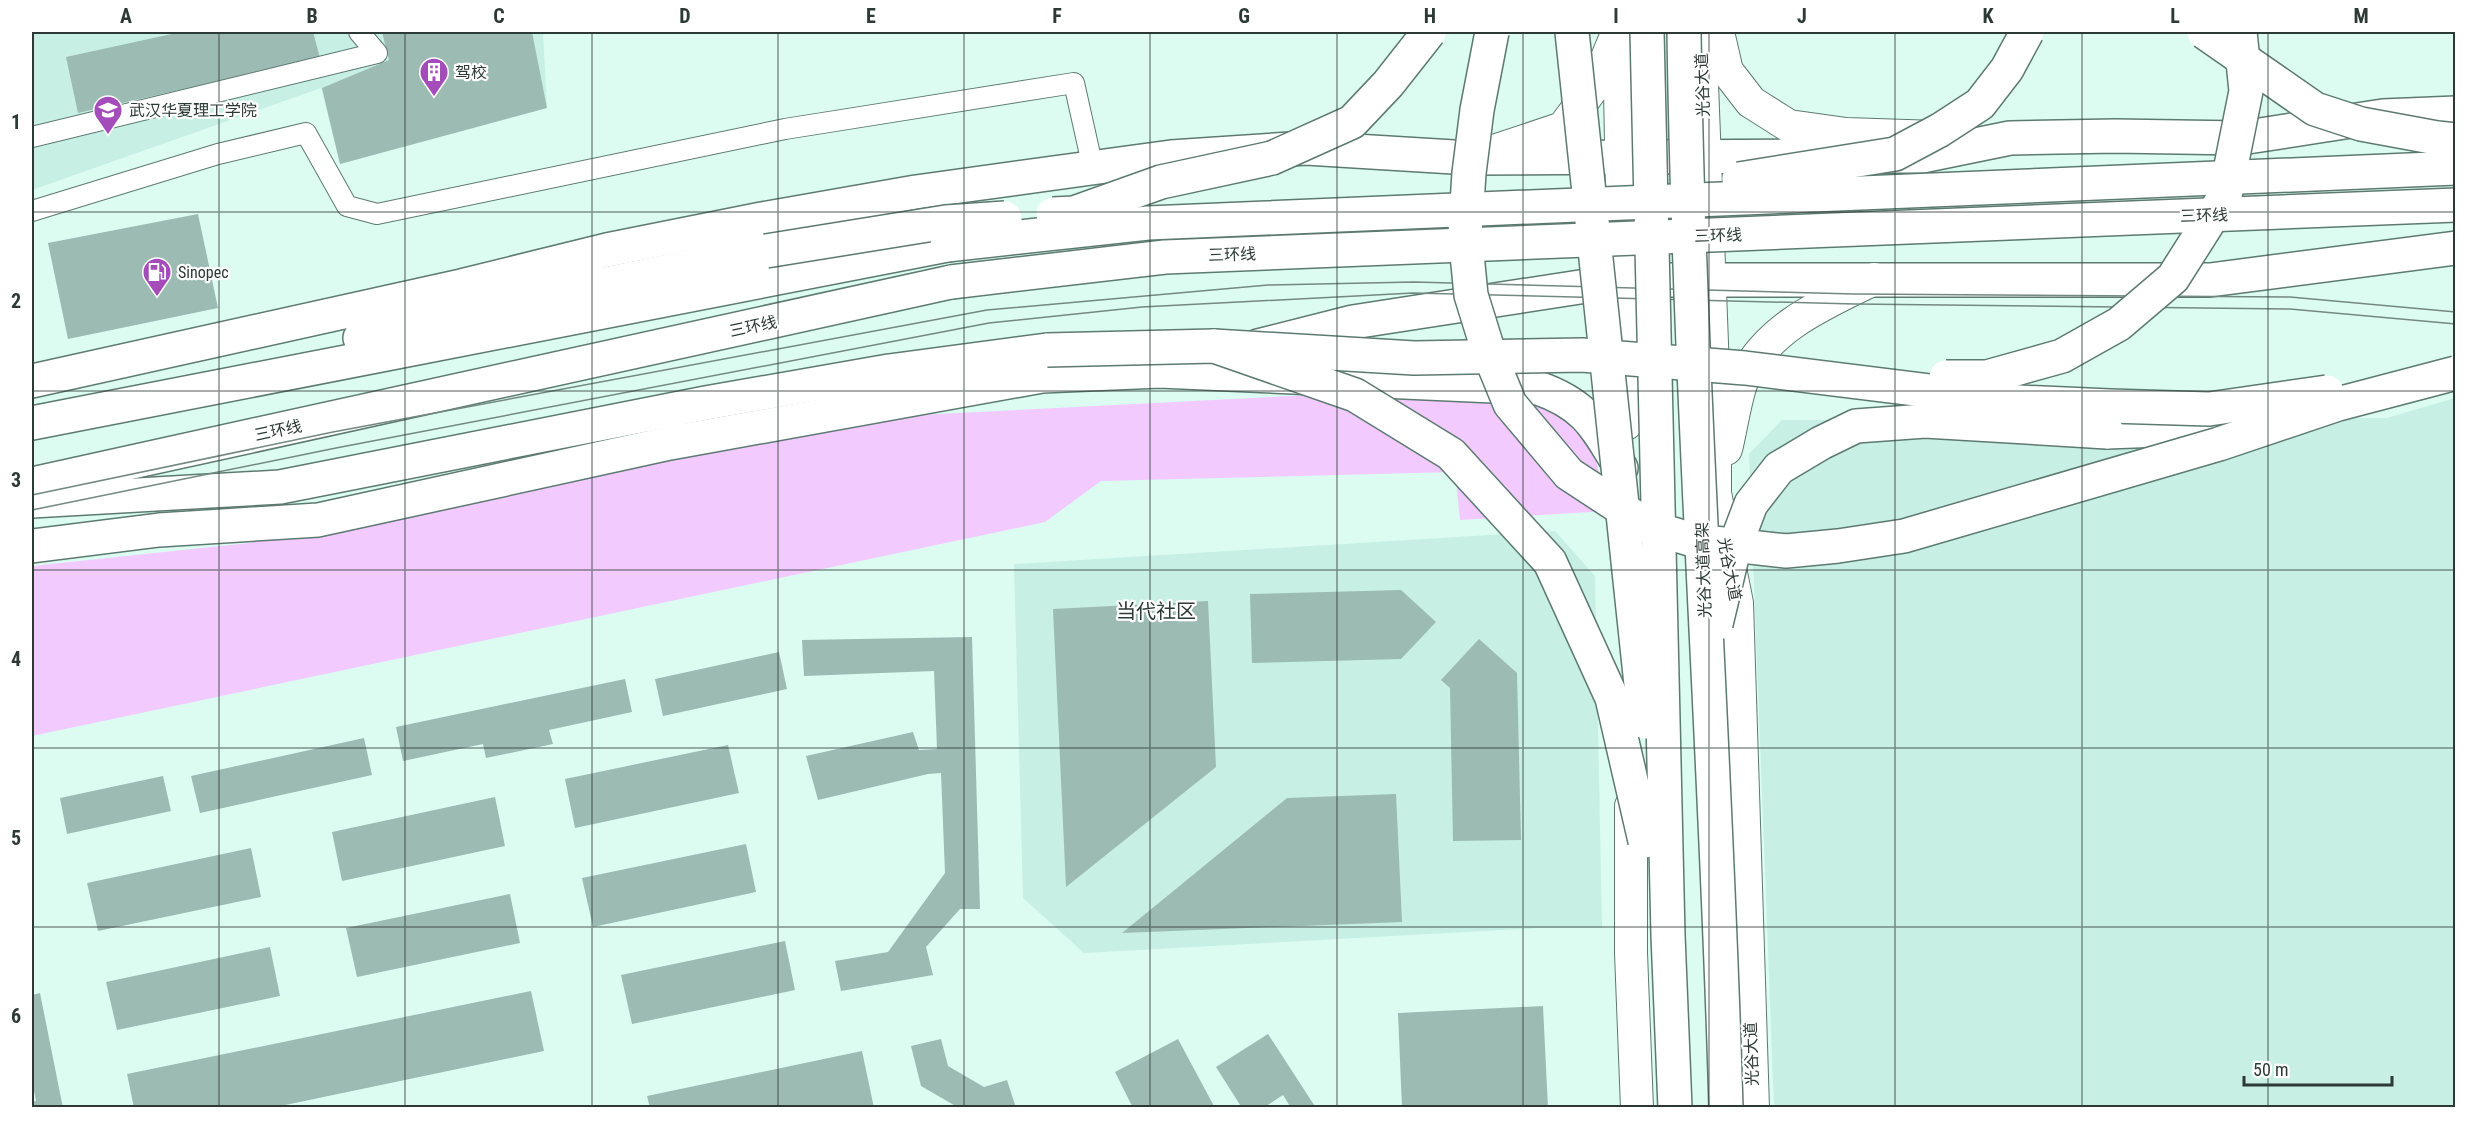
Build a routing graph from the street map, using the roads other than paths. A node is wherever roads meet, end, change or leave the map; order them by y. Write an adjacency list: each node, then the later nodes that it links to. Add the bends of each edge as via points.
1 (359, 32): 15 (street, via 377,53)
2 (1429, 32): 25 (highway, bridge, via 1352,122 1272,158 1161,182)
3 (1492, 32): 37 (highway, bridge, via 1469,173 1465,234 1471,295 1489,352 1510,404 1569,474 1650,527 1696,541 1786,551 1904,536 2219,444)
4 (1572, 32): 50 (highway, bridge, via 1642,706)
5 (1619, 32): 18 (main road); 20 (main road, via 1597,82 1563,128)
6 (1647, 32): 50 (highway, bridge)
7 (1684, 32): 14 (highway, 光谷大道高架, bridge)
8 (1701, 32): 14 (highway, bridge); 19 (main road, 光谷大道)
9 (1718, 32): 16 (main road, via 1727,71 1751,102 1789,126 1846,134)
10 (2027, 32): 25 (highway, bridge, via 2007,69 1980,104 1895,154 1752,178)
11 (2204, 32): 17 (highway, bridge, via 2315,109 2361,124)
12 (2240, 32): 35 (highway, bridge, via 2246,91 2225,196 2173,278 2119,324 2062,357 1987,377)
13 (2456, 113): 16 (highway, via 2383,116 2241,138)
14 (1685, 124): 49 (highway, 光谷大道高架, bridge)
15 (32, 137)
16 (2010, 138): 19 (highway, via 1922,156)
17 (2456, 140)
18 (1621, 156): 19 (highway); 20 (highway); 29 (main road)
19 (1705, 156): 30 (main road, 光谷大道)
20 (1470, 158): 21 (highway, via 1306,148 1171,157)
21 (1093, 168): 24 (street, via 1074,83 785,129 378,214 347,206 306,132 218,154); 31 (highway, via 916,192 762,219 607,250)
22 (2456, 168): 41 (highway, bridge, via 1148,222 947,245)
23 (2456, 205): 44 (highway, 三环线, bridge, via 1165,257 951,282)
24 (32, 211)
25 (1074, 213): 27 (highway, bridge, via 946,222)
26 (2456, 248): 28 (highway, via 2210,280)
27 (640, 276): 31 (highway); 40 (highway, via 473,310)
28 (1874, 279): 30 (highway); 45 (main road, via 1815,309 1774,336 1743,378)
29 (1625, 280): 30 (highway); 33 (highway, via 1353,322); 43 (main road)
30 (1709, 280): 45 (main road, 光谷大道)
31 (358, 309): 36 (highway)
32 (1214, 346): 35 (highway, bridge, via 1414,358 1582,355); 38 (highway, bridge, via 1047,350 889,371); 51 (highway, bridge, via 1355,395 1451,454 1550,562 1612,698)
33 (1160, 371): 39 (highway, via 1042,376); 43 (highway, via 1538,388 1562,396 1593,421)
34 (2448, 375): 35 (highway, bridge, via 2209,409 2019,402); 37 (highway, bridge)
35 (1809, 377)
36 (32, 381)
37 (2338, 404): 49 (highway, bridge, via 2214,428 2107,432 1925,421 1856,426 1779,468 1751,504 1734,549)
38 (682, 408): 39 (highway); 42 (highway)
39 (838, 411): 47 (highway, via 670,442 318,520)
40 (32, 418)
41 (32, 423)
42 (334, 476): 46 (highway, via 280,487); 47 (highway, via 266,505)
43 (1626, 477): 52 (main road, via 1632,571 1631,953)
44 (32, 483)
45 (1715, 494): 55 (main road, 光谷大道, via 1737,603)
46 (32, 501)
47 (159, 530): 48 (highway)
48 (32, 546)
49 (1706, 660): 54 (highway, 光谷大道高架, bridge, via 1721,921)
50 (1665, 817): 51 (highway, bridge)
51 (1668, 935): 53 (highway, bridge)
52 (1637, 1107)
53 (1676, 1107)
54 (1726, 1107)
55 (1753, 1107)

